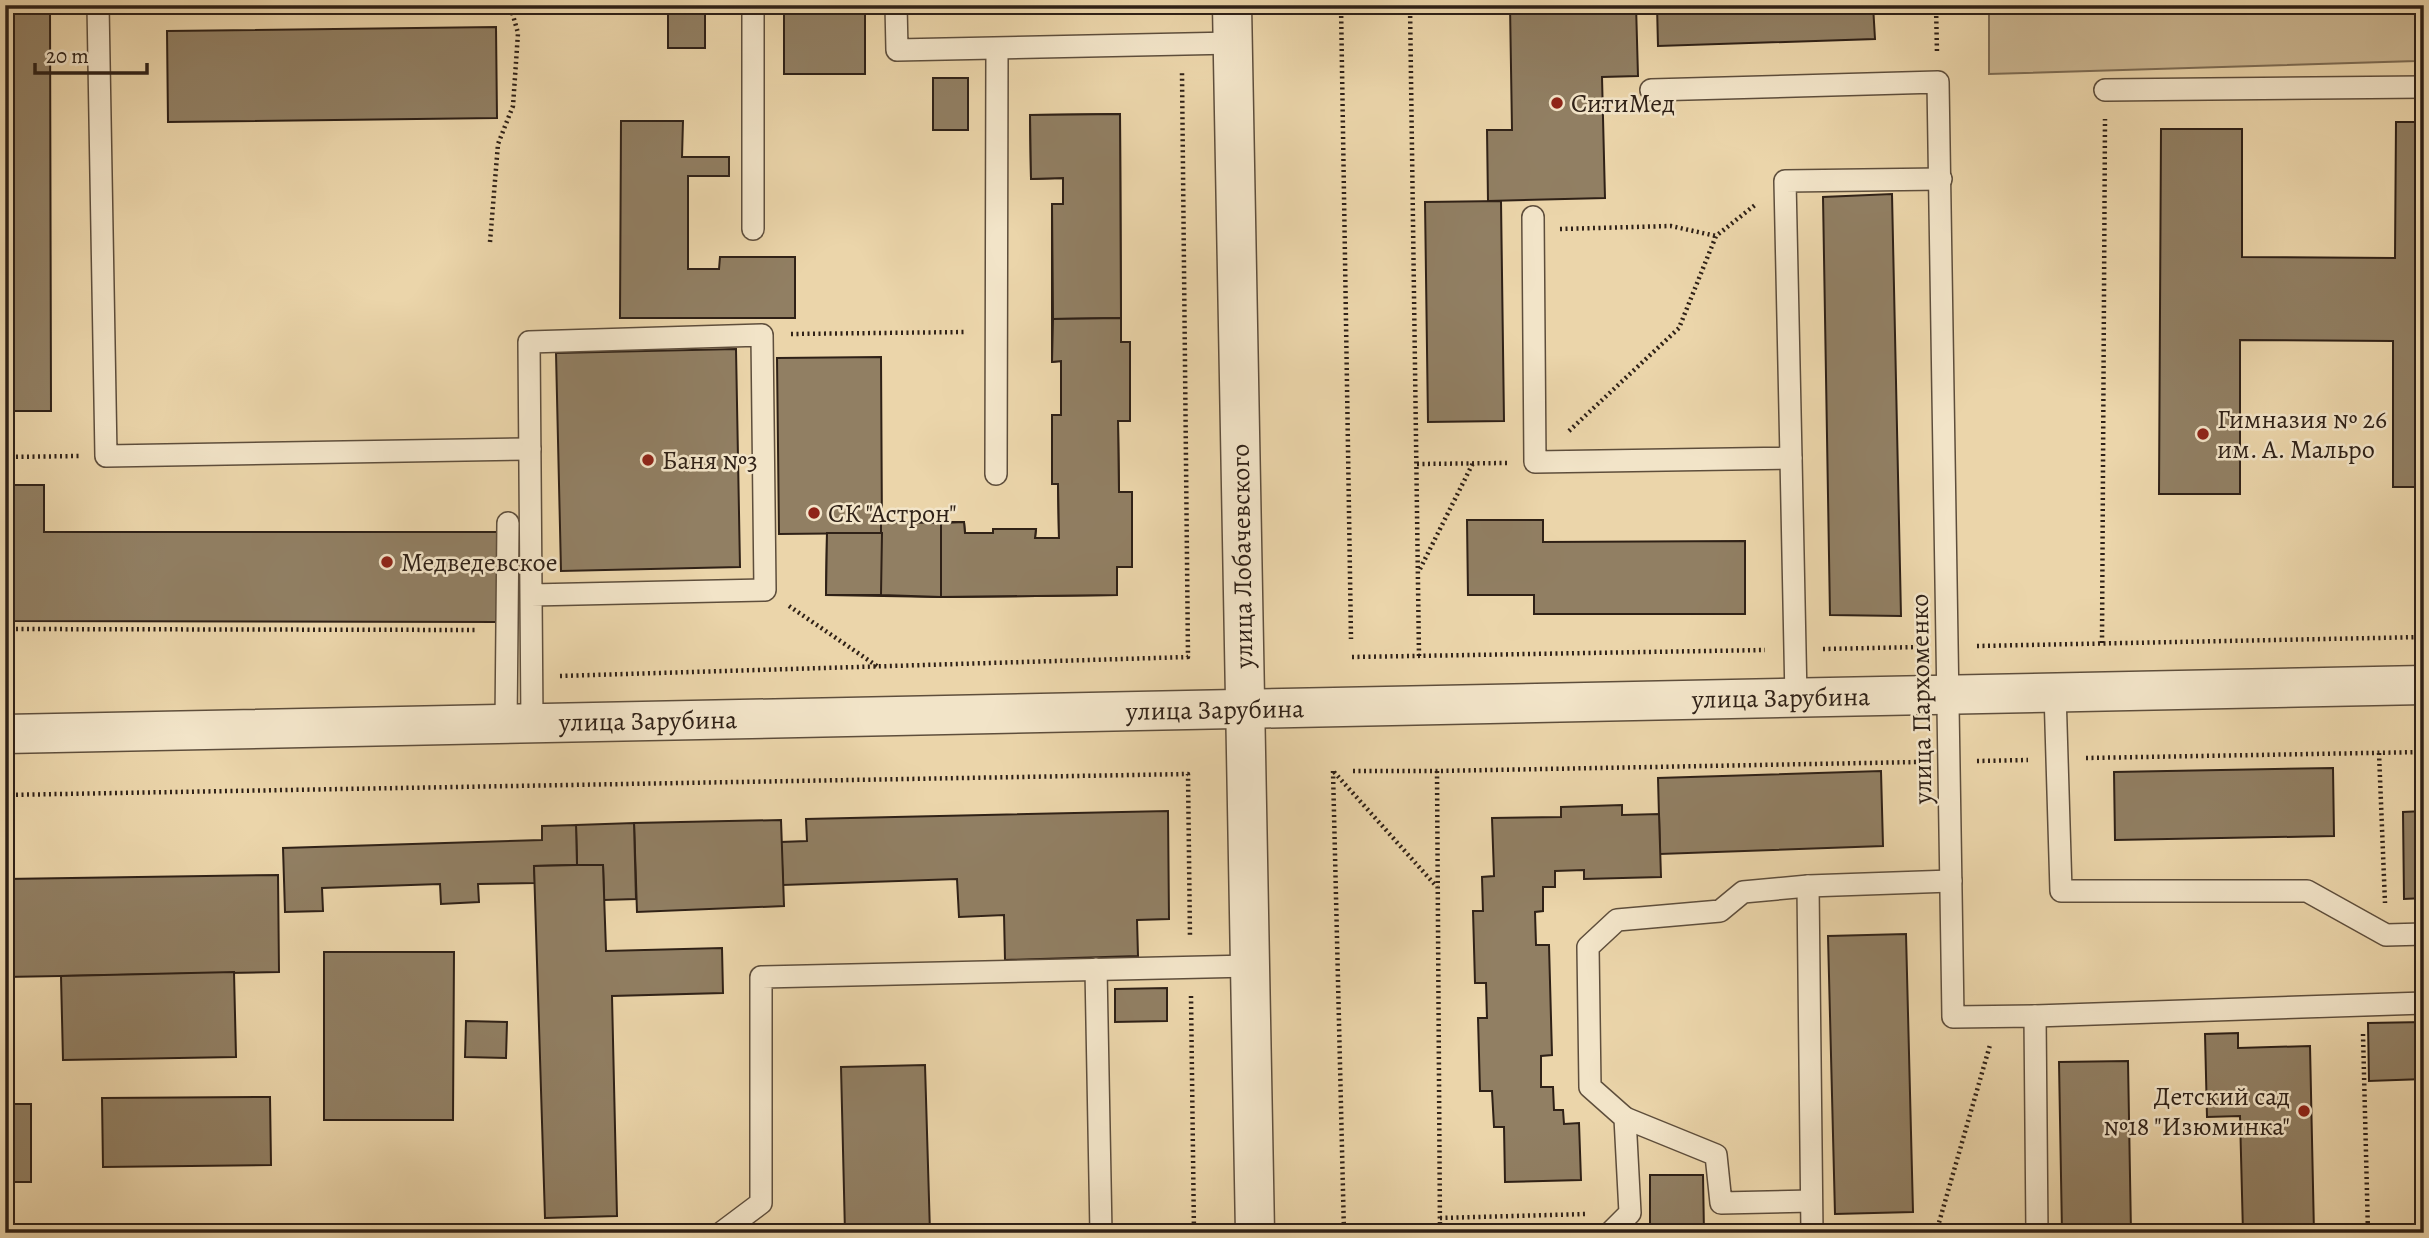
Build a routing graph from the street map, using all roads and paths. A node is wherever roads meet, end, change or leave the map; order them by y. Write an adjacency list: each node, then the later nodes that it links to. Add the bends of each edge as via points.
1 (98, 5): 25 (lane)
2 (510, 5): 21 (path, via 518,33 513,106 498,144)
3 (753, 5): 19 (lane)
4 (897, 5): 11 (lane, via 897,50)
5 (1232, 5): 10 (street, улица Лобачевского)
6 (1341, 5): 39 (path)
7 (1410, 5): 30 (path)
8 (1936, 5): 12 (path)
9 (1181, 43): 10 (lane); 11 (lane); 47 (path, via 1188,657)
10 (1233, 43): 53 (street, улица Лобачевского)
11 (997, 48): 22 (lane)
12 (1938, 82): 14 (lane); 16 (lane, улица Пархоменко)
13 (2424, 88): 15 (lane)
14 (1651, 90)
15 (2105, 90): 40 (path)
16 (1941, 179): 17 (lane); 51 (lane, улица Пархоменко)
17 (1785, 181): 20 (path); 27 (lane)
18 (1533, 223): 20 (path, via 1671,226); 28 (lane)
19 (754, 229)
20 (1716, 236): 28 (path, via 1679,328)
21 (490, 242)
22 (996, 331): 23 (path); 31 (lane)
23 (762, 335): 24 (lane, via 528,342); 34 (lane)
24 (530, 449): 25 (lane); 35 (lane)
25 (106, 456): 26 (path)
26 (5, 457)
27 (1791, 458): 28 (lane); 52 (lane)
28 (1535, 462): 29 (path)
29 (1472, 463): 30 (path); 33 (path)
30 (1417, 464): 33 (path)
31 (996, 474)
32 (508, 523): 37 (lane)
33 (1418, 572): 45 (path)
34 (765, 590): 35 (lane); 47 (path)
35 (531, 595): 48 (lane)
36 (5, 629): 37 (path)
37 (505, 630): 54 (lane)
38 (2424, 638): 40 (path)
39 (1351, 639)
40 (2102, 643): 41 (path)
41 (1966, 646)
42 (1925, 647): 44 (path)
43 (1775, 649): 45 (path)
44 (1816, 649)
45 (1419, 656): 46 (path)
46 (1352, 657)
47 (878, 667): 48 (path)
48 (532, 677): 54 (lane)
49 (2424, 685): 50 (street, улица Зарубина)
50 (2055, 692): 51 (street, улица Зарубина); 69 (lane, via 2062,891 2307,891)
51 (1948, 695): 52 (street, улица Зарубина); 65 (lane, улица Пархоменко)
52 (1796, 698): 53 (street, улица Зарубина)
53 (1245, 709): 54 (street, улица Зарубина); 70 (street, улица Лобачевского)
54 (519, 723): 55 (street, улица Зарубина)
55 (5, 734)
56 (2424, 752): 57 (path)
57 (2379, 753): 59 (path); 69 (path)
58 (2038, 759): 61 (path)
59 (2078, 759)
60 (1928, 761): 63 (path)
61 (1969, 761)
62 (1353, 771): 63 (path)
63 (1437, 771): 67 (path)
64 (5, 795): 71 (path, via 1188,774)
65 (1951, 881): 66 (lane); 75 (lane, улица Пархоменко, via 1953,1017)
66 (1808, 886): 77 (lane, via 1744,891 1720,911 1617,920 1588,947 1590,1087); 78 (lane)
67 (1437, 887): 80 (path); 85 (path, via 1333,771)
68 (2424, 934): 69 (lane)
69 (2386, 935)
70 (1250, 966): 71 (lane); 84 (street, улица Лобачевского)
71 (1190, 967): 72 (lane); 83 (path)
72 (1097, 969): 81 (lane, via 761,977 761,1203); 82 (lane)
73 (2424, 1003): 74 (lane, улица Пархоменко)
74 (2362, 1005): 76 (lane, улица Пархоменко); 91 (path)
75 (1999, 1016): 76 (lane, улица Пархоменко); 89 (path)
76 (2035, 1016): 90 (lane)
77 (1625, 1118): 78 (lane, via 1716,1155 1721,1203); 79 (lane)
78 (1811, 1200): 88 (lane)
79 (1630, 1213): 80 (path); 87 (lane)
80 (1440, 1218): 86 (path)
81 (721, 1233)
82 (1101, 1233)
83 (1194, 1233)
84 (1255, 1233)
85 (1344, 1233)
86 (1440, 1233)
87 (1610, 1233)
88 (1812, 1233)
89 (1936, 1233)
90 (2037, 1233)
91 (2368, 1233)

